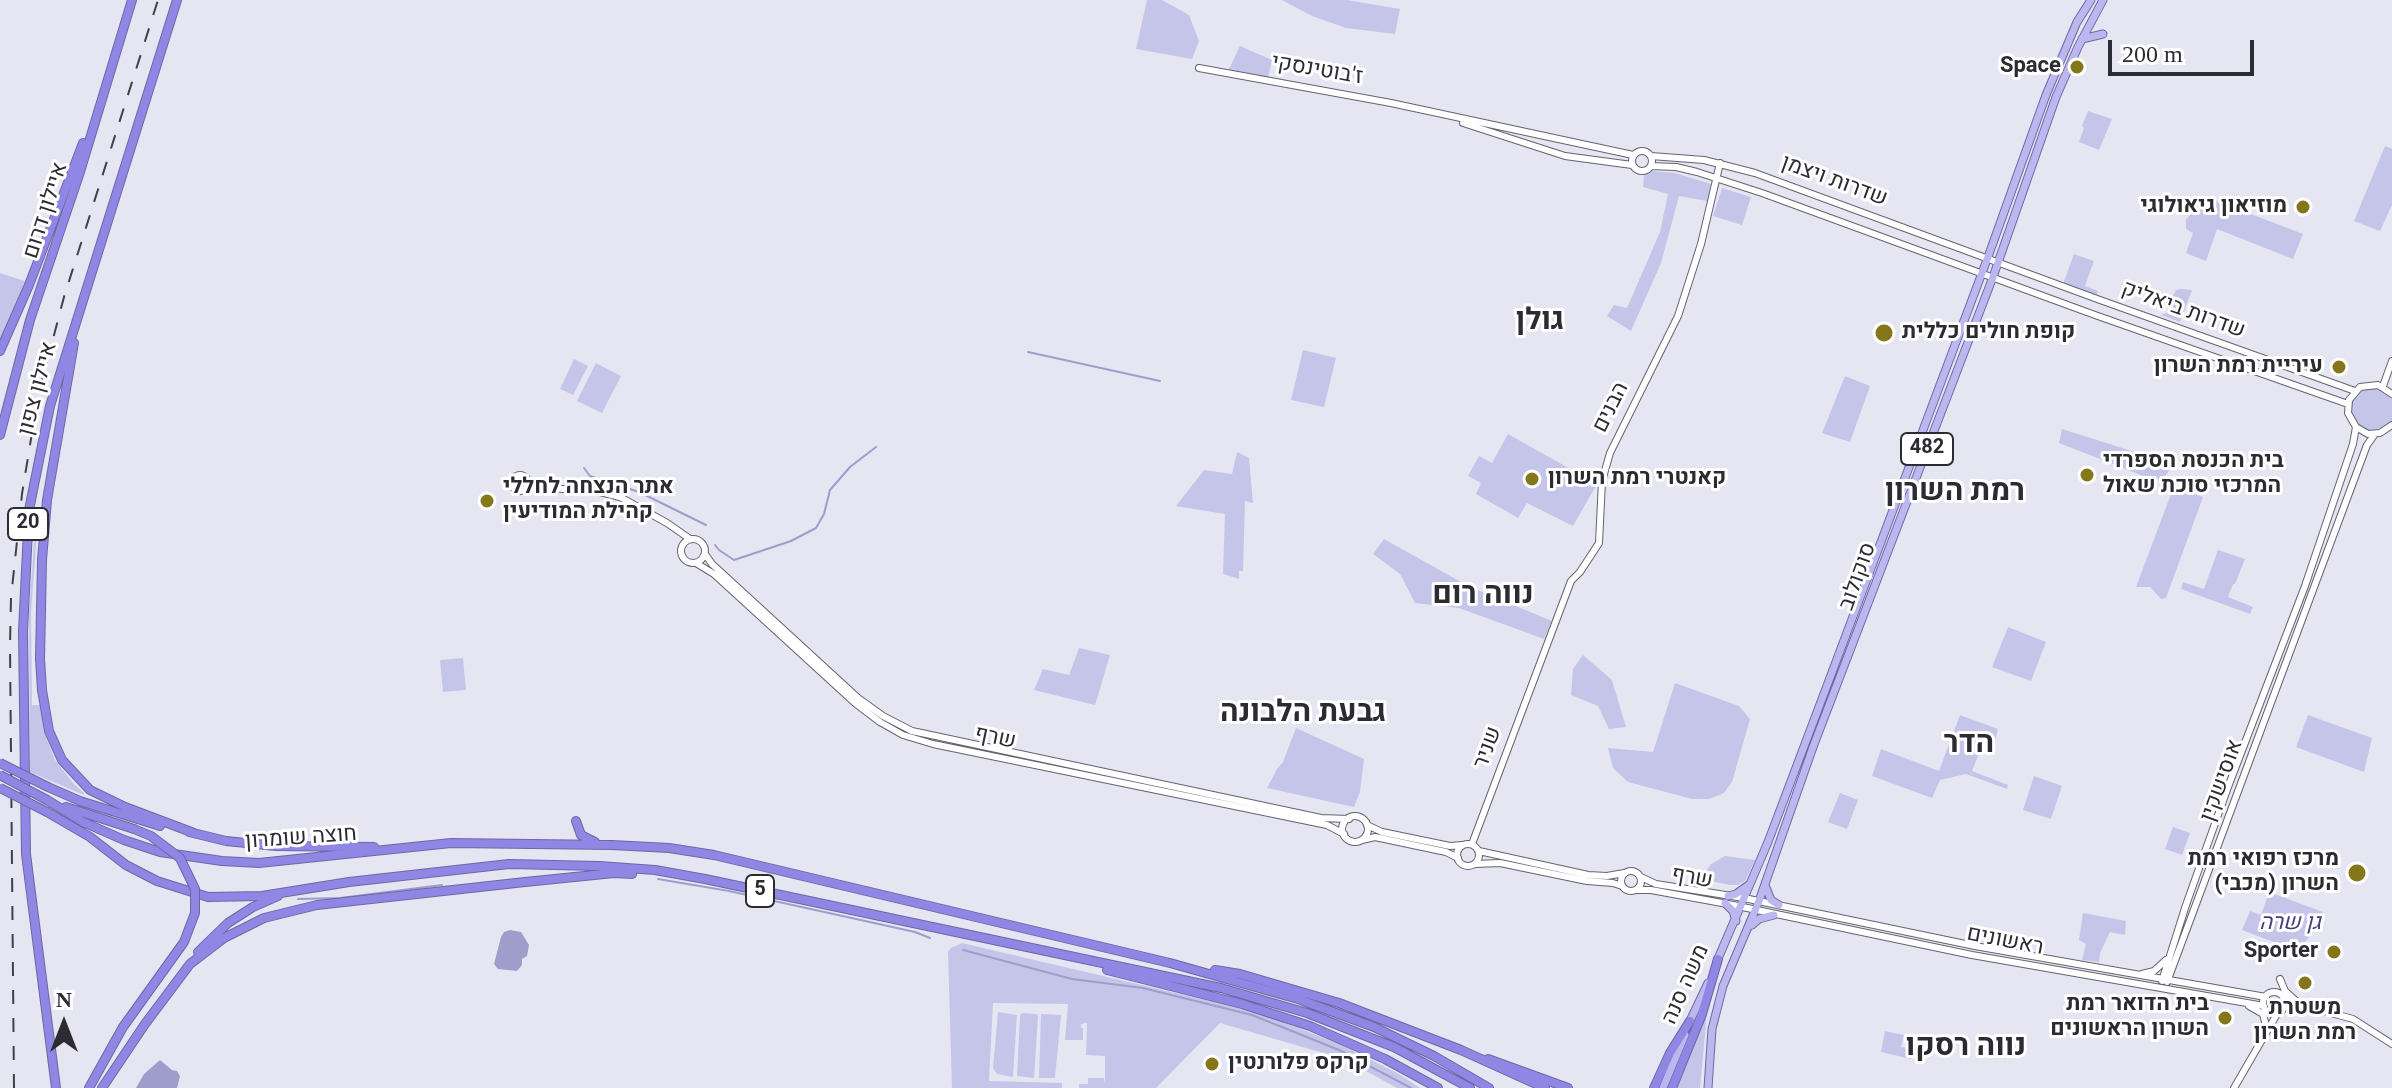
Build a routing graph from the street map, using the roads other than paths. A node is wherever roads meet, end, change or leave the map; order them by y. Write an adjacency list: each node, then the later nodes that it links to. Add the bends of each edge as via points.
1 (132, 0): 8 (highway, איילון דרום)
2 (177, 0): 21 (highway, איילון צפון / 20)
3 (2091, 0): 16 (main road, סוקולוב / 482, via 2046,95)
4 (2103, 0): 6 (main road, סוקולוב / 482)
5 (2103, 34): 6 (main road)
6 (2082, 39): 17 (main road, סוקולוב / 482, via 2056,97)
7 (1199, 68): 9 (street, ז'בוטינסקי)
8 (108, 78): 22 (highway); 31 (highway, איילון דרום, via 30,320)
9 (1429, 112): 10 (street, ז'בוטינסקי); 13 (street, ז'בוטינסקי, via 1565,156)
10 (1633, 155): 11 (street, via 1643,150); 13 (street)
11 (1651, 156): 12 (street, שדרות ויצמן); 14 (street)
12 (1720, 163): 15 (street, הבנים); 16 (street, שדרות ויצמן)
13 (1632, 165): 14 (street, via 1643,171)
14 (1651, 166): 15 (street, שדרות ויצמן, via 1676,167)
15 (1717, 180): 18 (street, שדרות ויצמן); 38 (street, הבנים, via 1678,316 1610,453 1602,481 1599,543 1571,581)
16 (1988, 257): 17 (street, שדרות ויצמן); 19 (main road, סוקולוב / 482)
17 (1999, 261): 20 (main road, סוקולוב / 482); 25 (street, שדרות ביאליק)
18 (1972, 269): 19 (main road)
19 (1981, 276): 20 (street); 61 (main road, סוקולוב / 482)
20 (1993, 277): 27 (street, שדרות ביאליק); 62 (main road, סוקולוב / 482)
21 (84, 295): 47 (highway, via 47,500 40,627 46,718 62,760 90,790); 96 (highway, איילון צפון / 20, via 50,406 29,510 24,600 26,854)
22 (0, 351)
23 (2392, 361): 24 (street)
24 (2383, 386): 25 (street); 26 (street)
25 (2355, 391): 27 (street)
26 (2392, 394)
27 (2348, 404): 29 (street)
28 (2392, 425): 30 (street)
29 (2356, 427): 30 (street); 41 (street, אוסישקין, via 2305,586)
30 (2375, 434): 44 (street, אוסישקין)
31 (0, 435)
32 (527, 486): 33 (street, via 620,497)
33 (673, 527): 34 (street); 35 (street)
34 (690, 539): 35 (street); 36 (street, via 702,542)
35 (681, 548): 37 (street, via 685,560)
36 (705, 554): 37 (street); 45 (street, שרף, via 858,698 912,731 1321,818)
37 (696, 563): 48 (street, שרף, via 855,703 903,735 1327,825)
38 (1539, 665): 52 (street, שניר)
39 (0, 763): 47 (highway, bridge, via 80,801)
40 (0, 775): 43 (highway, חוצה שומרון / 5, bridge)
41 (2228, 787): 44 (street); 76 (street, אוסישקין)
42 (0, 788): 65 (highway, 5, bridge, via 90,837 126,865 184,891 208,897)
43 (49, 800): 50 (highway, חוצה שומרון / 5, via 124,840 160,852 222,861 259,863); 97 (highway, bridge, via 151,836 180,858 195,889 195,913 184,942 123,1027)
44 (2235, 800): 81 (street, אוסישקין)
45 (1349, 819): 46 (street, via 1359,817); 48 (street)
46 (1367, 825): 49 (street); 54 (street)
47 (194, 833): 50 (highway, via 276,846)
48 (1344, 834): 49 (street, via 1351,841)
49 (1362, 840): 56 (street, via 1375,837)
50 (451, 843): 51 (highway, חוצה שומרון / 5)
51 (553, 844): 53 (highway, 5); 53 (highway, via 572,839 576,821 584,837)
52 (1472, 844): 54 (street); 55 (street)
53 (612, 845): 78 (highway, 5, via 714,855)
54 (1462, 845): 56 (street)
55 (1479, 851): 57 (street); 58 (street, via 1588,875)
56 (1458, 858): 57 (street, via 1465,865)
57 (1475, 864): 63 (street, via 1500,863)
58 (1624, 873): 59 (street); 63 (street)
59 (1641, 877): 64 (street); 67 (street, שרף)
60 (705, 879): 65 (highway, 5, via 655,870 509,864); 75 (highway, 5); 83 (highway, via 614,873 291,910 224,938 190,964)
61 (1751, 882): 66 (main road, סוקולוב / 482); 67 (main road)
62 (1765, 885): 68 (main road, סוקולוב / 482); 69 (main road)
63 (1622, 886): 64 (street)
64 (1636, 890): 67 (street, שרף)
65 (292, 891): 83 (highway, via 228,923)
66 (1744, 898): 67 (street, שרף); 68 (street, ראשונים); 70 (main road, משה סנה / 482)
67 (1726, 900): 70 (street, שרף); 73 (main road)
68 (1759, 901): 69 (street, ראשונים); 71 (main road, משה סנה / 482)
69 (1779, 905): 79 (street, ראשונים)
70 (1741, 907): 71 (street, ראשונים); 73 (main road, משה סנה / 482)
71 (1756, 911): 72 (street, ראשונים); 74 (main road, משה סנה / 482)
72 (1774, 915): 74 (main road, via 1759,919); 82 (street, ראשונים)
73 (1736, 921): 77 (main road, משה סנה / 482)
74 (1748, 930): 106 (main road, משה סנה / 482, via 1716,1009)
75 (983, 938): 95 (highway, via 1310,1026); 99 (highway, 5, via 1221,988 1307,1013 1394,1047)
76 (2169, 957): 79 (street, via 2154,971); 81 (street, אוסישקין)
77 (1718, 959): 90 (main road, משה סנה / 482); 105 (highway)
78 (1170, 963): 94 (highway, via 1240,974 1326,999); 100 (highway, 5, via 1374,1027)
79 (2139, 975): 81 (street, ראשונים)
80 (2280, 979): 87 (street, via 2285,991)
81 (2165, 980): 82 (street, אוסישקין); 84 (street, ראשונים)
82 (2162, 988): 86 (street, ראשונים)
83 (170, 991): 98 (highway)
84 (2266, 997): 85 (street, via 2275,992); 88 (street)
85 (2283, 997): 87 (street); 89 (street)
86 (2238, 1001): 88 (street, ראשונים); 91 (street, via 2260,1011)
87 (2303, 1005): 89 (street); 93 (street, via 2353,1019)
88 (2265, 1008): 89 (street); 91 (street)
89 (2280, 1012): 92 (street)
90 (1690, 1021): 103 (highway); 104 (main road, משה סנה / 482)
91 (2266, 1026): 92 (street)
92 (2265, 1035): 107 (street)
93 (2392, 1044)
94 (1461, 1050): 101 (highway); 102 (highway)
95 (1434, 1086)
96 (56, 1088)
97 (89, 1088)
98 (102, 1088)
99 (1470, 1088)
100 (1489, 1088)
101 (1545, 1088)
102 (1568, 1088)
103 (1654, 1088)
104 (1663, 1088)
105 (1672, 1088)
106 (1708, 1088)
107 (2234, 1088)

